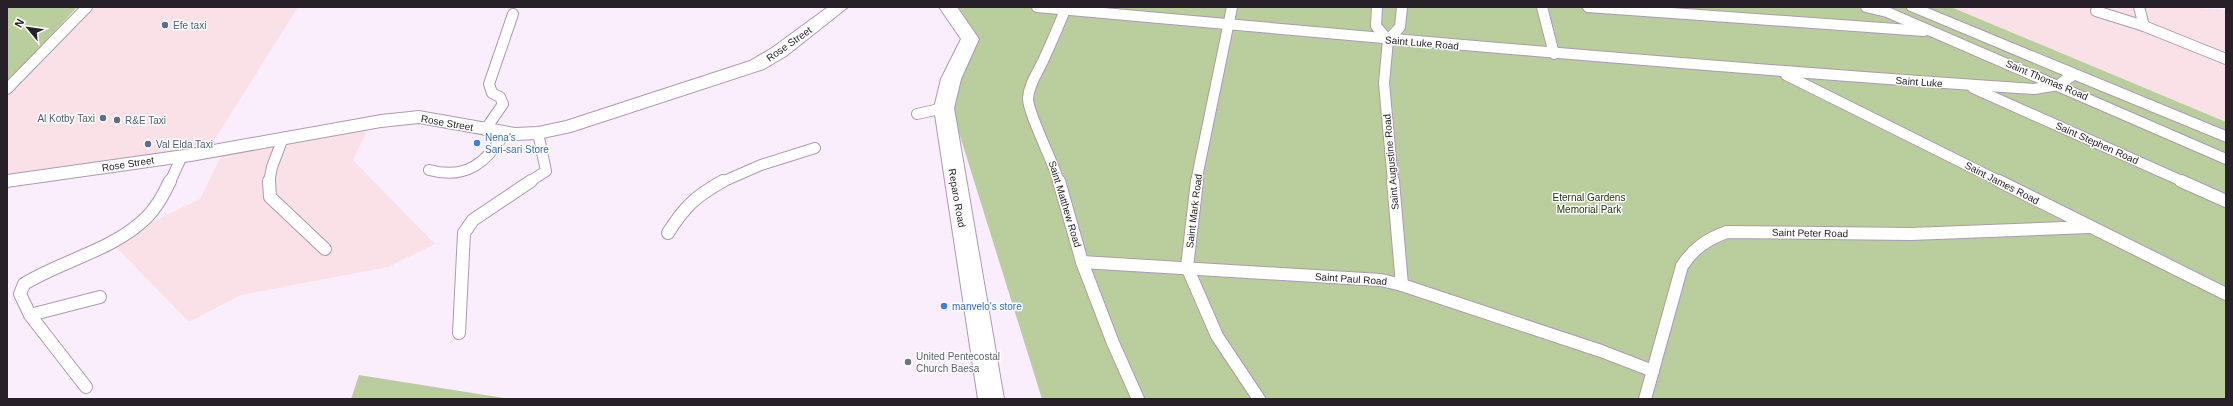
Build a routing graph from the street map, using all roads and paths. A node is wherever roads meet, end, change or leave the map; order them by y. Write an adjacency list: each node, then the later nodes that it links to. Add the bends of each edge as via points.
1 (87, 7): 27 (lane)
2 (839, 7): 32 (street, Rose Street, via 779,52 757,65 571,126)
3 (948, 7): 28 (street, Reparo Road, via 970,39 951,79)
4 (1037, 7): 13 (lane, Saint Luke Road)
5 (1232, 7): 17 (lane, Saint Mark Road)
6 (1377, 7): 20 (lane, via 1376,26)
7 (1402, 7): 20 (lane, via 1400,27)
8 (1542, 7): 21 (lane)
9 (1588, 7): 19 (lane)
10 (1866, 7): 19 (lane, Saint Thomas Road, via 1887,12)
11 (1913, 7): 24 (street)
12 (2139, 7): 18 (lane)
13 (1065, 8): 14 (lane, Saint Luke Road); 44 (lane, Saint Matthew Road, via 1028,99 1054,165)
14 (1090, 9): 17 (lane, Saint Luke Road)
15 (2096, 12): 18 (lane)
16 (513, 14): 30 (lane, via 489,84 492,93 500,97 503,104)
17 (1228, 25): 20 (lane, Saint Luke Road); 45 (lane, Saint Mark Road, via 1197,177)
18 (2144, 26): 22 (lane)
19 (1934, 32): 26 (lane, Saint Thomas Road)
20 (1388, 40): 21 (lane, Saint Luke Road); 46 (lane, Saint Augustine Road, via 1384,83)
21 (1554, 54): 23 (lane, Saint Luke Road)
22 (2226, 59)
23 (1779, 72): 25 (lane, Saint Luke); 41 (lane, Saint James Road)
24 (2075, 73): 26 (street); 33 (street)
25 (1968, 85): 26 (lane, Saint Luke, via 2034,88); 40 (lane, Saint Stephen Road)
26 (2058, 85): 37 (lane, Saint Thomas Road)
27 (7, 89)
28 (944, 108): 29 (lane); 53 (street, Reparo Road)
29 (917, 114)
30 (485, 130): 31 (street, Rose Street); 34 (street, Rose Street, via 419,117)
31 (505, 133): 32 (street, Rose Street); 38 (lane, via 500,142 477,166 465,172 450,174)
32 (538, 133): 50 (lane, via 546,171 473,220 464,233)
33 (2226, 137)
34 (283, 138): 36 (street, Rose Street); 43 (lane, via 270,173 267,188 270,197)
35 (815, 148): 42 (lane, via 742,173 710,189 680,213)
36 (182, 156): 39 (street, Rose Street); 49 (lane, via 154,209 138,225 24,284 20,294)
37 (2226, 159)
38 (429, 170)
39 (7, 181)
40 (2226, 201)
41 (2089, 227): 47 (lane, Saint James Road); 51 (lane, Saint Peter Road, via 1911,234 1727,232 1706,239 1691,251 1682,266)
42 (668, 233)
43 (326, 249)
44 (1082, 262): 45 (lane, Saint Paul Road); 54 (lane, Saint Matthew Road)
45 (1187, 267): 46 (lane, Saint Paul Road, via 1381,280); 55 (lane, Saint Mark Road, via 1217,336)
46 (1402, 285): 51 (lane, Saint Paul Road, via 1601,351)
47 (2226, 293)
48 (100, 297): 49 (lane)
49 (30, 315): 52 (lane)
50 (459, 333)
51 (1653, 371): 56 (lane, Saint Peter Road)
52 (86, 387)
53 (991, 399)
54 (1138, 399)
55 (1259, 399)
56 (1645, 399)

